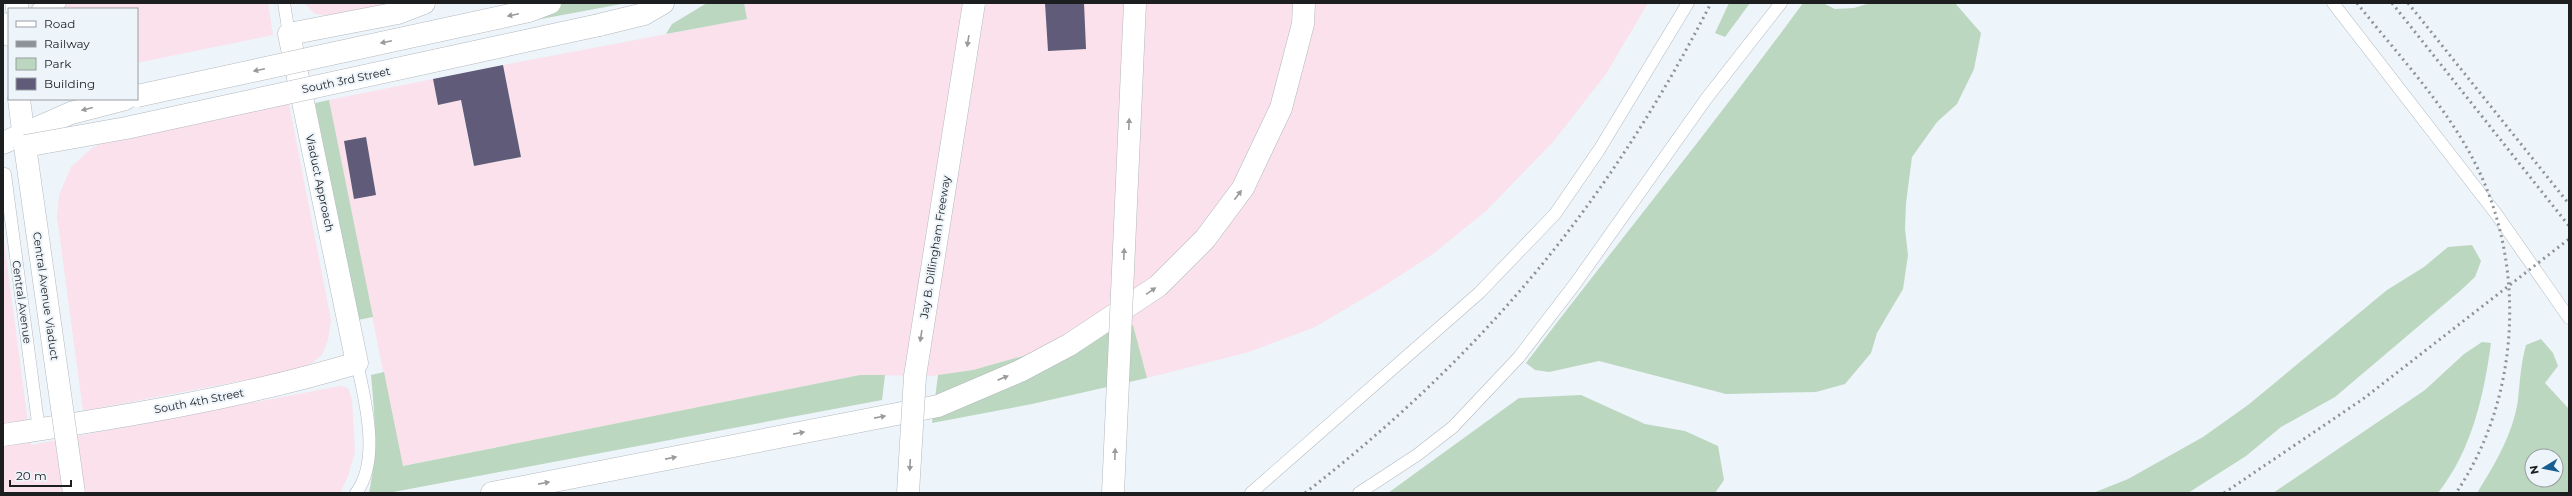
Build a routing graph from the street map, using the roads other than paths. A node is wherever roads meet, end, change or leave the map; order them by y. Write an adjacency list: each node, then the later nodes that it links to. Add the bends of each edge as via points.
1 (60, 3): 12 (lane)
2 (284, 3): 13 (lane, Viaduct Approach)
3 (424, 3): 13 (main road, via 398,13)
4 (550, 3): 14 (main road, one-way to 14, bridge, via 529,11)
5 (663, 3): 18 (main road, South 3rd Street, bridge, via 644,14 599,25 126,128)
6 (974, 3): 27 (main road, Jay B. Dillingham Freeway, one-way to 27, bridge, via 915,376)
7 (1135, 3): 28 (main road, one-way to 7, bridge)
8 (1304, 3): 26 (main road, one-way to 8, bridge, via 938,406 1020,371 1069,345 1158,286 1205,239 1243,188 1281,108 1303,24)
9 (1688, 3): 29 (lane, via 1599,150 1555,214 1479,293)
10 (1781, 3): 30 (lane, via 1706,99 1575,284 1519,357 1454,427)
11 (2333, 3): 20 (lane, via 2497,215)
12 (42, 8)
13 (289, 34): 21 (main road, Viaduct Approach)
14 (138, 96)
15 (19, 100): 18 (main road, Central Avenue Viaduct)
16 (121, 100): 17 (main road, one-way to 17, via 71,113)
17 (3, 143)
18 (25, 146): 24 (main road, Central Avenue Viaduct, bridge)
19 (4, 174): 22 (lane, Central Avenue)
20 (2569, 318)
21 (357, 363): 22 (main road, South 4th Street, via 276,386); 25 (lane, via 369,416 369,452)
22 (39, 430): 23 (main road, South 4th Street)
23 (3, 436)
24 (74, 493)
25 (356, 493)
26 (492, 493)
27 (908, 493)
28 (1114, 493)
29 (1251, 493)
30 (1359, 493)

